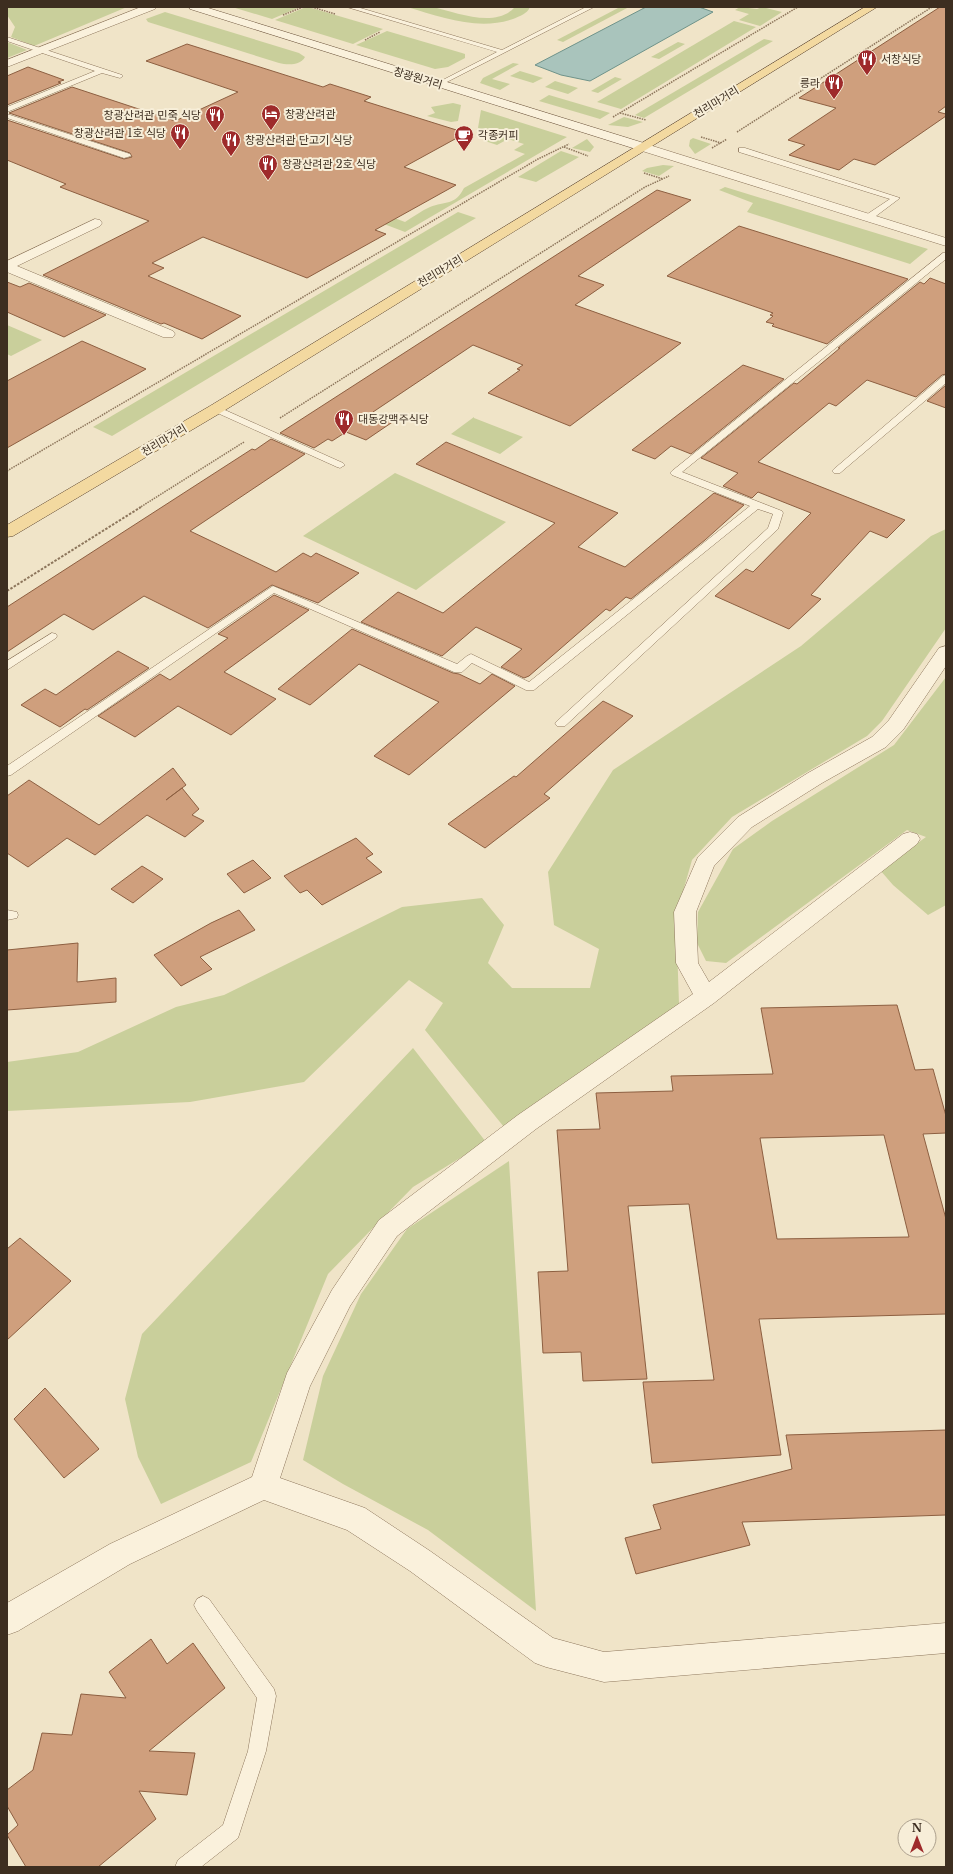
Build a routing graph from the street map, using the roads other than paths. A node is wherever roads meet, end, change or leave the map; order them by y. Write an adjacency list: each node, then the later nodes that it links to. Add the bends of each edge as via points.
1 (151, 7): 7 (street)
2 (194, 7): 12 (street, 창광원거리)
3 (350, 7): 8 (lane)
4 (591, 7): 8 (lane)
5 (872, 7): 15 (main road, 천리마거리)
6 (7, 38): 7 (lane)
7 (40, 51): 9 (street); 10 (lane)
8 (503, 52): 12 (lane)
9 (7, 64)
10 (101, 71): 11 (lane); 13 (lane)
11 (120, 76)
12 (439, 84): 15 (street, 창광원거리)
13 (7, 110)
14 (7, 116): 17 (lane)
15 (643, 147): 18 (street, 창광원거리); 25 (main road, 천리마거리)
16 (742, 150): 18 (lane, via 896,198)
17 (127, 156)
18 (869, 217): 20 (street, 창광원거리)
19 (95, 223): 22 (street)
20 (946, 242)
21 (946, 255): 28 (lane, via 676,473)
22 (7, 267): 23 (street)
23 (168, 334)
24 (946, 378): 27 (lane)
25 (216, 409): 26 (lane); 29 (main road, 천리마거리)
26 (340, 465)
27 (837, 471)
28 (757, 505): 33 (lane, via 778,513 773,529); 34 (lane, via 530,687 471,658 458,669 273,589)
29 (7, 532)
30 (52, 636): 32 (lane)
31 (946, 652): 36 (street, via 896,725 879,742 814,778 745,822 705,862 685,912 687,963)
32 (7, 666)
33 (561, 723)
34 (7, 772)
35 (910, 839): 36 (street)
36 (706, 996): 37 (street, via 527,1122 388,1228 341,1298 297,1382)
37 (263, 1486): 39 (street, via 120,1554); 40 (street, via 355,1518 420,1561 546,1652 604,1667)
38 (203, 1605): 41 (lane, via 267,1696 257,1751 231,1831)
39 (7, 1620)
40 (946, 1638)
41 (185, 1867)

